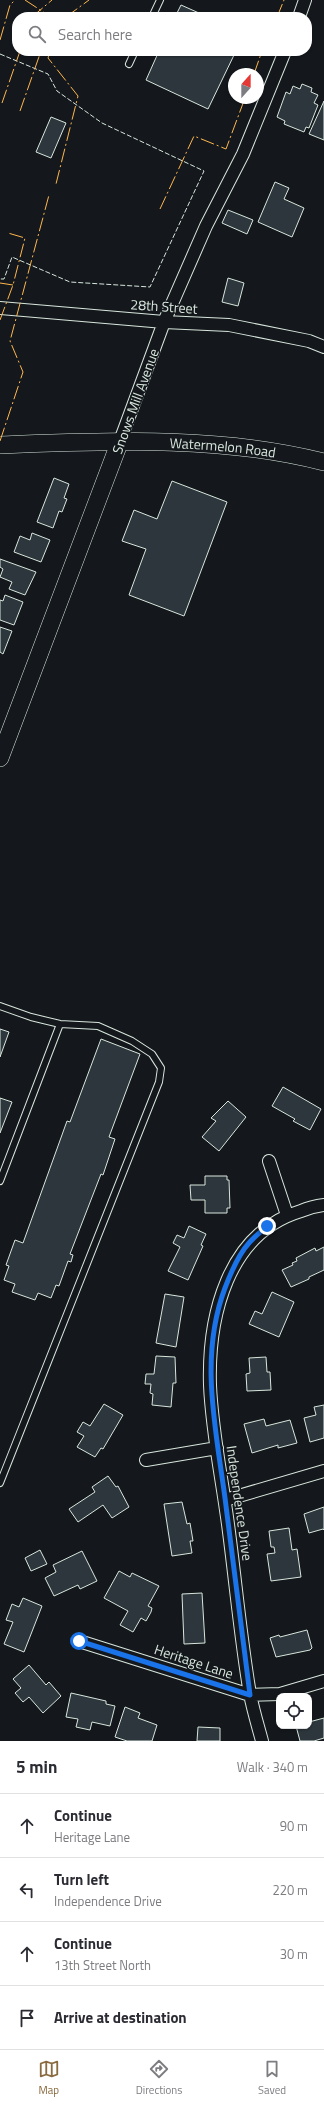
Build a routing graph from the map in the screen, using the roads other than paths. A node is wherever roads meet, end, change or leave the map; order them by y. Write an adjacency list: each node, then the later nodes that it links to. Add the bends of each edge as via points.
1 (160, 0): 3 (lane)
2 (305, 0): 4 (street)
3 (154, 12)
4 (300, 12)
5 (132, 56): 7 (lane)
6 (283, 56): 9 (street, Snows Mill Avenue, via 243,154 206,226)
7 (128, 64)
8 (0, 308): 9 (street, 28th Street)
9 (164, 322): 10 (street, 28th Street, via 229,325 309,341); 11 (street, Snows Mill Avenue)
10 (324, 347)
11 (120, 441): 12 (main road, Watermelon Road); 13 (main road, Watermelon Road, via 209,444 284,452); 14 (main road, Snows Mill Avenue)
12 (0, 445)
13 (324, 462)
14 (0, 758)
15 (0, 1006): 16 (lane)
16 (60, 1024): 18 (lane); 24 (lane, via 98,1026 132,1041 152,1054 161,1068 159,1082)
17 (269, 1161): 20 (street)
18 (0, 1181)
19 (324, 1205): 20 (street, Independence Drive)
20 (287, 1215): 21 (street, Independence Drive, via 267,1226 248,1243 232,1269 219,1305 211,1356 210,1385)
21 (217, 1448): 22 (street); 25 (street, Independence Drive)
22 (146, 1460)
23 (324, 1471): 25 (street)
24 (0, 1483)
25 (225, 1500): 28 (street, Independence Drive)
26 (79, 1641): 28 (street, Heritage Lane)
27 (324, 1681): 28 (street, Heritage Lane, via 280,1694)
28 (250, 1695): 29 (street, Independence Drive)
29 (262, 1741)

